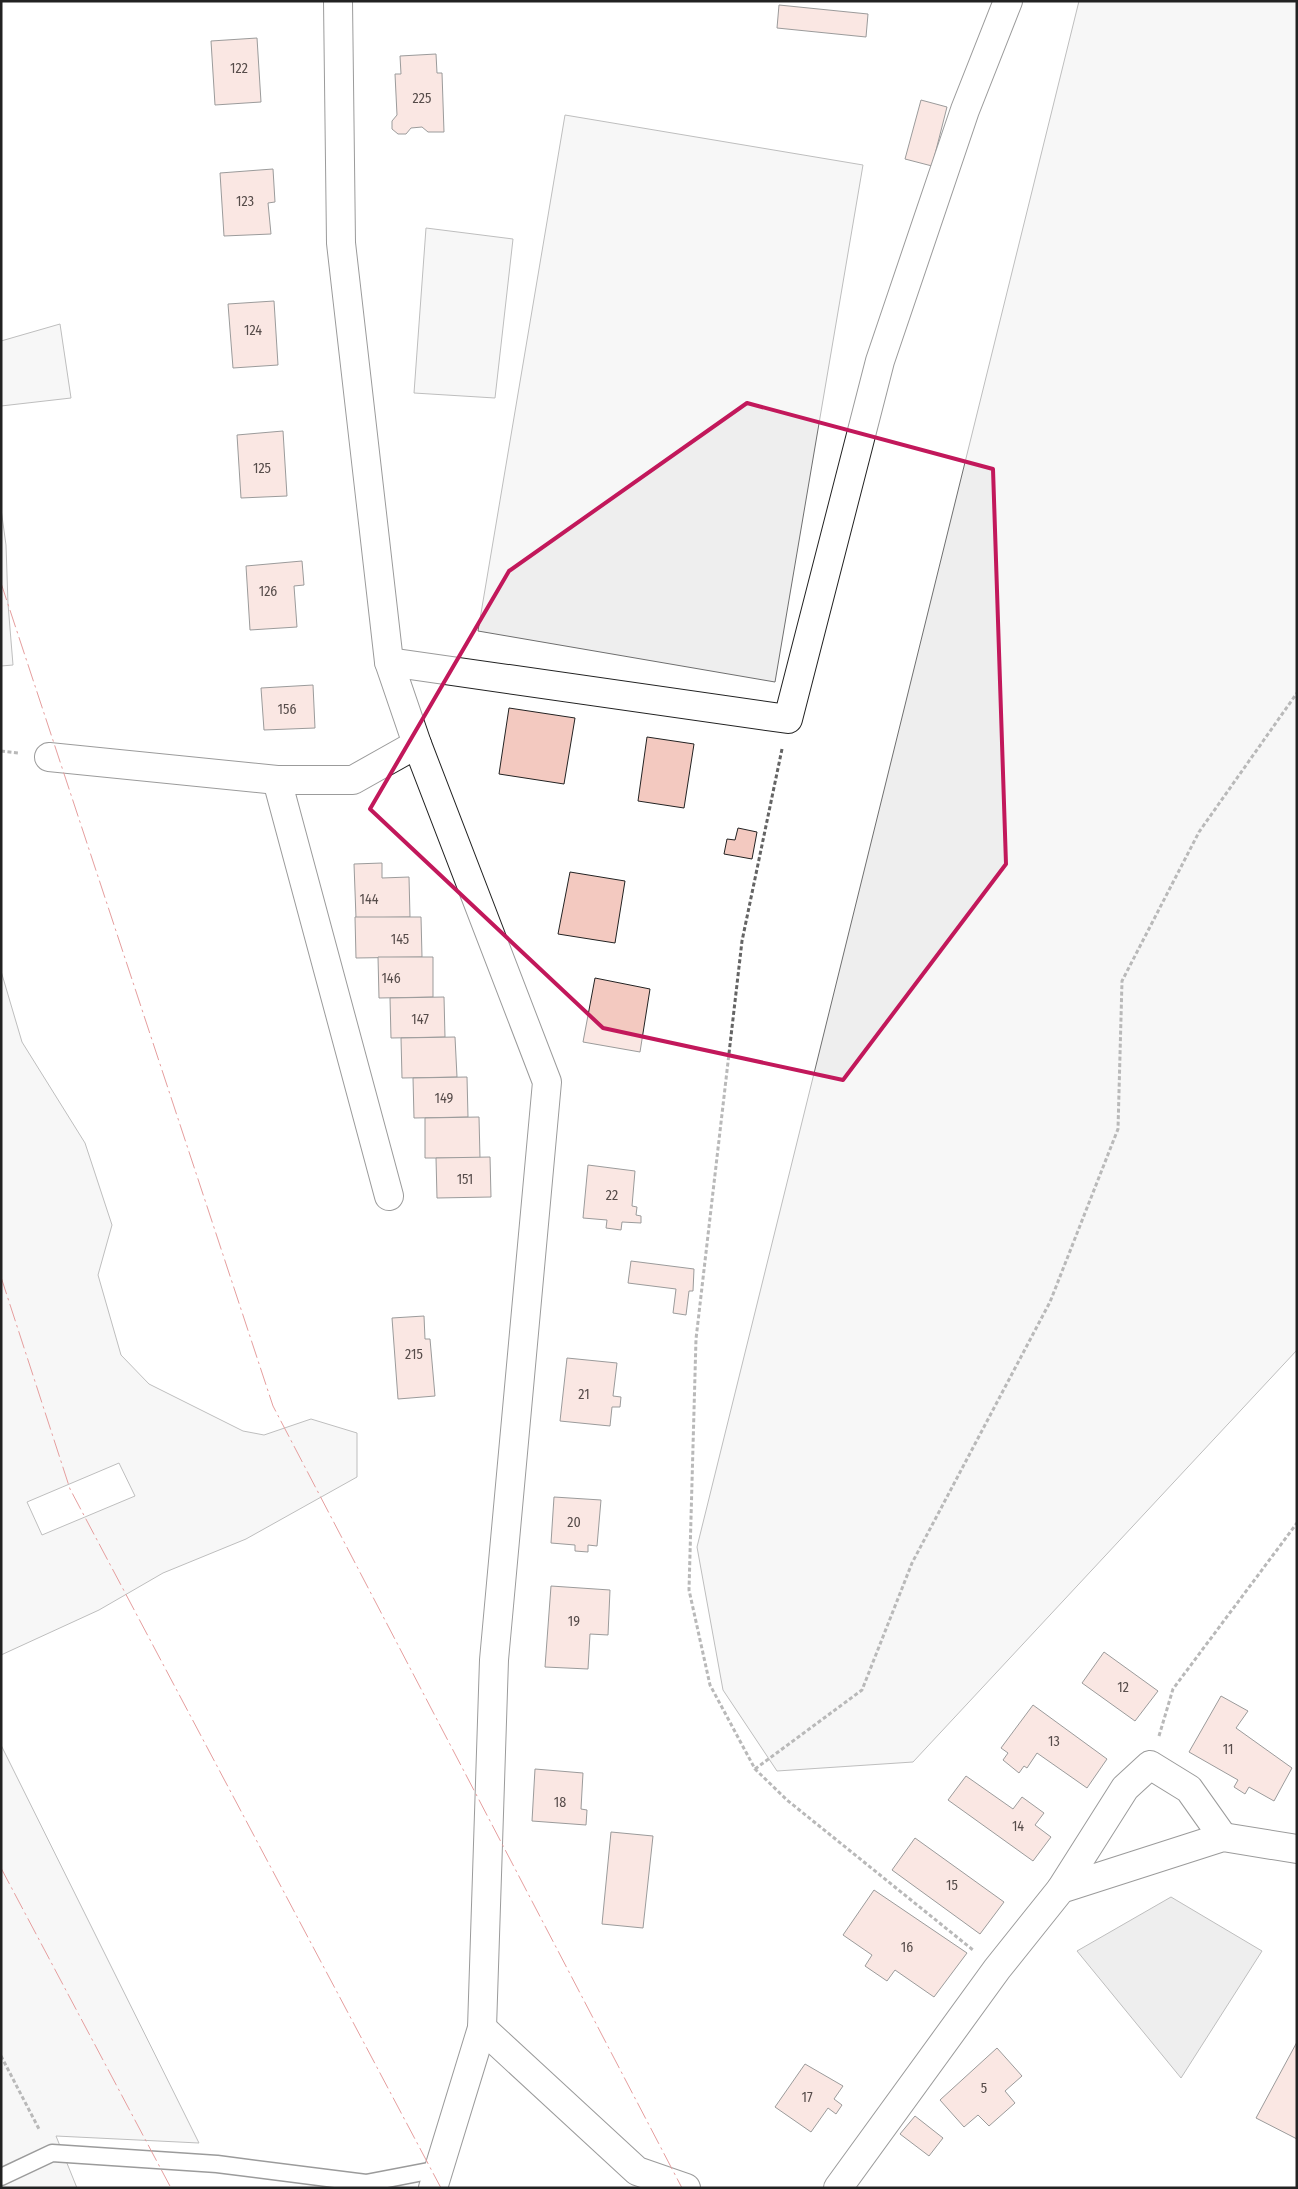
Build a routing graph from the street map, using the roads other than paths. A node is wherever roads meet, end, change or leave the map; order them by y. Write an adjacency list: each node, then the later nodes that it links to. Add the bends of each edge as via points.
1 (338, 1): 3 (street, via 340,244)
2 (1008, 1): 3 (street, via 965,110 880,361 788,719)
3 (389, 662): 4 (street)
4 (417, 744): 6 (street, via 353,780); 11 (street, via 547,1082 494,1660)
5 (49, 757): 6 (street)
6 (277, 780): 7 (street)
7 (389, 1196)
8 (1223, 1836): 9 (street); 10 (street); 10 (street, via 1189,1790 1150,1765 1125,1788)
9 (1297, 1849)
10 (1061, 1889): 15 (street, via 997,1969)
11 (482, 2028): 13 (street); 14 (street, via 637,2170)
12 (1, 2177): 13 (lane, via 52,2153 217,2164 366,2183)
13 (436, 2178)
14 (686, 2188)
15 (838, 2188)

